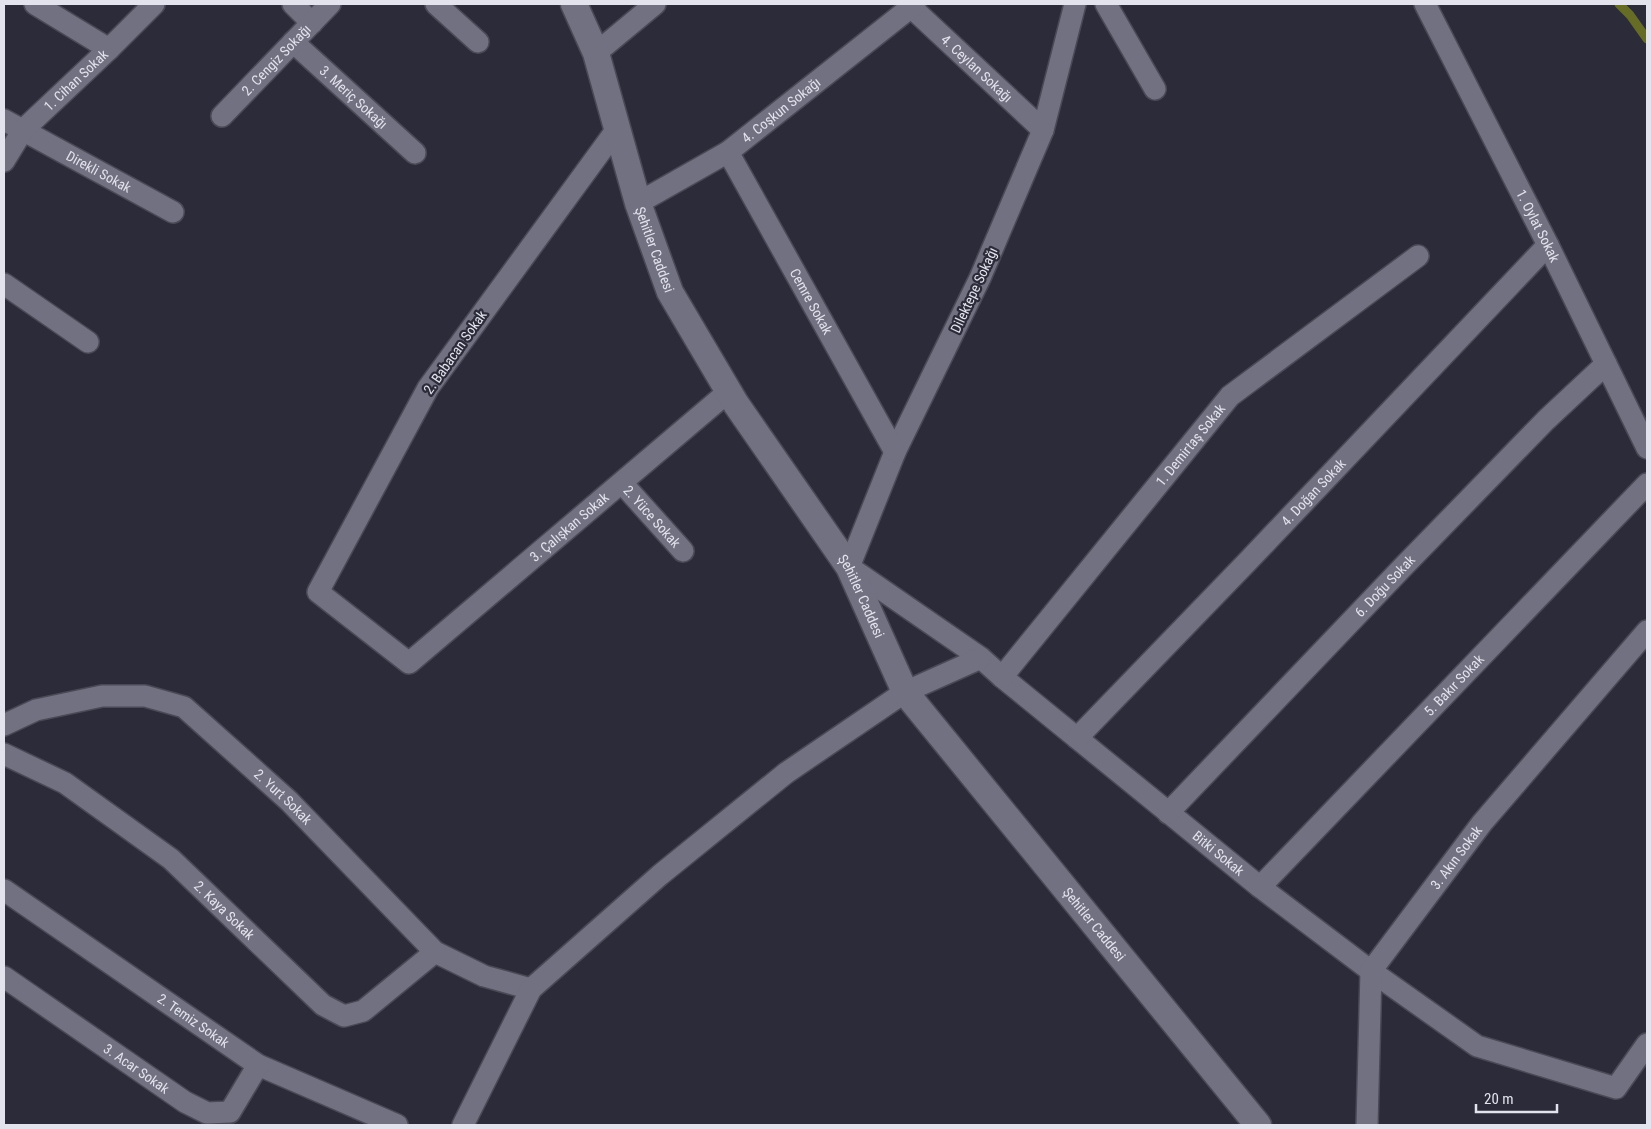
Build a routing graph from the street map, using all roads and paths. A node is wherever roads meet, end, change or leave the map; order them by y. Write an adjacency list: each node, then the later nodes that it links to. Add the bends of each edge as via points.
1 (35, 4): 15 (street)
2 (154, 4): 15 (street, 1. Cihan Sokak)
3 (293, 4): 12 (street)
4 (330, 4): 12 (street, 2. Cengiz Sokağı)
5 (436, 4): 14 (street)
6 (574, 4): 16 (street, Şehitler Caddesi)
7 (655, 4): 16 (street)
8 (1075, 4): 22 (street, Dilektepe Sokağı)
9 (1106, 4): 17 (street)
10 (1425, 4): 28 (street, 1. Oylat Sokak)
11 (913, 5): 22 (street, 4. Ceylan Sokağı); 23 (street, 4. Coşkun Sokağı)
12 (312, 22): 13 (street, 2. Cengiz Sokağı)
13 (292, 42): 18 (street, 2. Cengiz Sokağı); 24 (street, 3. Meriç Sokağı)
14 (478, 42)
15 (109, 49): 21 (street, 1. Cihan Sokak)
16 (596, 53): 20 (street, Şehitler Caddesi)
17 (1155, 89)
18 (222, 116)
19 (4, 120): 21 (street, Direkli Sokak)
20 (617, 129): 26 (street, Şehitler Caddesi); 42 (street, 2. Babacan Sokak, via 428,388 318,592)
21 (23, 130): 25 (street, 1. Cihan Sokak); 27 (street, Direkli Sokak)
22 (1043, 130): 35 (street, Dilektepe Sokağı, via 980,278)
23 (728, 152): 26 (street, 4. Coşkun Sokağı); 35 (street, Cemre Sokak)
24 (414, 153)
25 (4, 161)
26 (638, 203): 33 (street, Şehitler Caddesi, via 670,292)
27 (173, 212)
28 (1548, 245): 32 (street, 1. Oylat Sokak); 46 (street, 4. Doğan Sokak)
29 (1418, 256): 43 (street, 1. Demirtaş Sokak, via 1230,396)
30 (4, 284): 31 (street)
31 (88, 342)
32 (1606, 364): 34 (street, 1. Oylat Sokak); 48 (street, 6. Doğu Sokak, via 1546,420)
33 (728, 392): 36 (street, 3. Çalışkan Sokak); 39 (street, Şehitler Caddesi)
34 (1647, 448)
35 (895, 452): 39 (street, Dilektepe Sokağı)
36 (622, 482): 38 (street, 2. Yüce Sokak); 42 (street, 3. Çalışkan Sokak)
37 (1647, 484): 49 (street, 5. Bakır Sokak)
38 (683, 552)
39 (849, 567): 41 (street, Bitki Sokak); 44 (street, Şehitler Caddesi)
40 (1647, 631): 52 (street, 3. Akın Sokak, via 1482,823)
41 (981, 658): 43 (street, Bitki Sokak); 44 (street)
42 (409, 663)
43 (1002, 676): 46 (street, Bitki Sokak)
44 (905, 692): 54 (street, via 786,773 660,875); 59 (street, Şehitler Caddesi)
45 (4, 725): 51 (street, 2. Yurt Sokak, via 36,710 102,696 145,696 184,707 289,801)
46 (1078, 738): 48 (street, Bitki Sokak)
47 (4, 754): 51 (street, 2. Kaya Sokak, via 65,783 171,859 324,1005 344,1016 363,1011)
48 (1168, 812): 49 (street, Bitki Sokak)
49 (1260, 887): 52 (street, Bitki Sokak)
50 (4, 890): 56 (street, 2. Temiz Sokak)
51 (435, 952): 54 (street, 2. Yurt Sokak, via 484,976)
52 (1371, 971): 55 (street, Bitki Sokak, via 1477,1046 1616,1088); 60 (street)
53 (4, 977): 56 (street, 3. Acar Sokak, via 185,1102 207,1112 230,1112)
54 (531, 989): 58 (street)
55 (1647, 1044)
56 (258, 1065): 57 (street, 2. Temiz Sokak)
57 (397, 1125)
58 (463, 1125)
59 (1258, 1125)
60 (1367, 1125)

